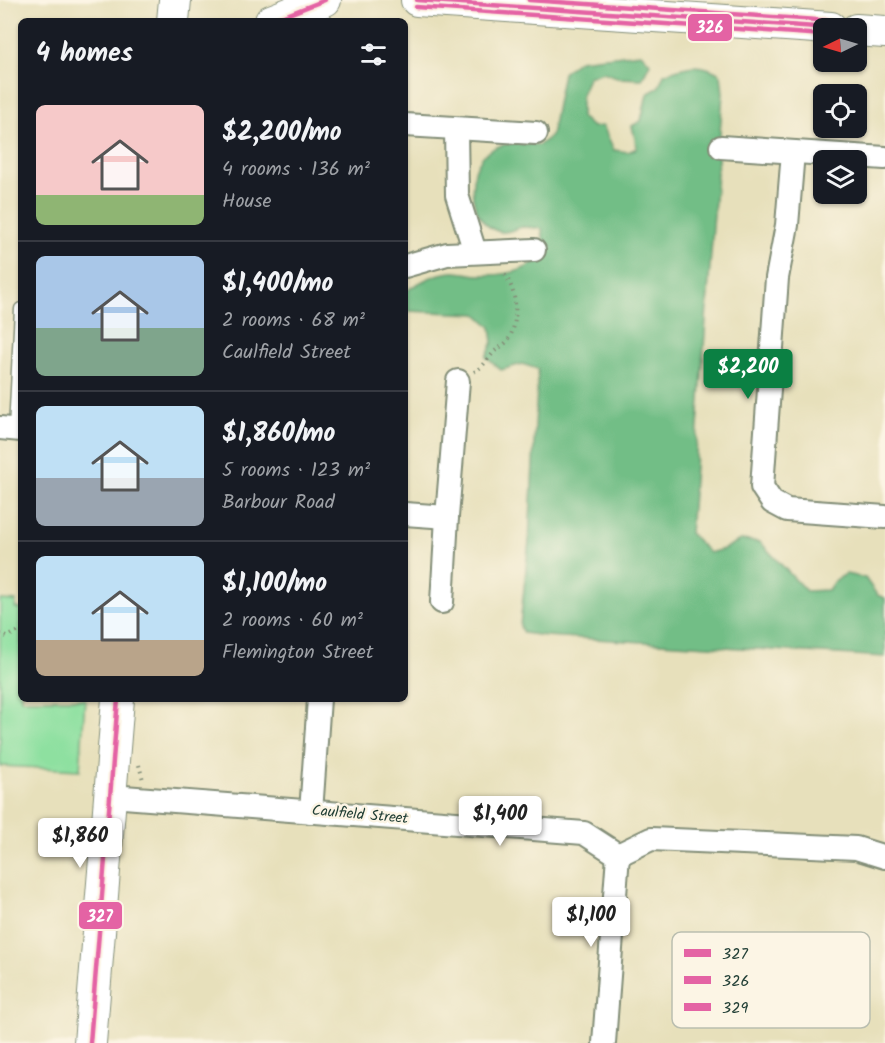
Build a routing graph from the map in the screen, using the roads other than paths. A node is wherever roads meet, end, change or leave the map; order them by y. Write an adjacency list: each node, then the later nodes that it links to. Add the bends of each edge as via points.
1 (175, 0): 4 (main road)
2 (325, 0): 5 (main road)
3 (417, 0): 6 (main road)
4 (173, 18)
5 (279, 18)
6 (813, 27)
7 (867, 31): 8 (main road)
8 (885, 32)
9 (408, 126): 10 (street)
10 (456, 129): 11 (street); 16 (street, via 457,195)
11 (536, 133)
12 (721, 147): 13 (street)
13 (793, 152): 14 (street); 23 (street, via 787,225 777,278 762,486 771,502 788,510)
14 (885, 158)
15 (534, 250): 16 (street)
16 (484, 251): 17 (street, via 447,254)
17 (408, 265)
18 (18, 349): 20 (lane)
19 (458, 381): 22 (street)
20 (12, 429)
21 (408, 514): 22 (street)
22 (447, 517): 24 (street)
23 (885, 517)
24 (442, 602)
25 (118, 702): 27 (main road)
26 (319, 702): 28 (street)
27 (111, 796): 28 (street, Caulfield Street); 31 (main road)
28 (311, 812): 29 (street, Caulfield Street, via 584,833)
29 (618, 855): 30 (street, via 651,839 856,848); 32 (street)
30 (885, 857)
31 (90, 1043)
32 (604, 1043)

